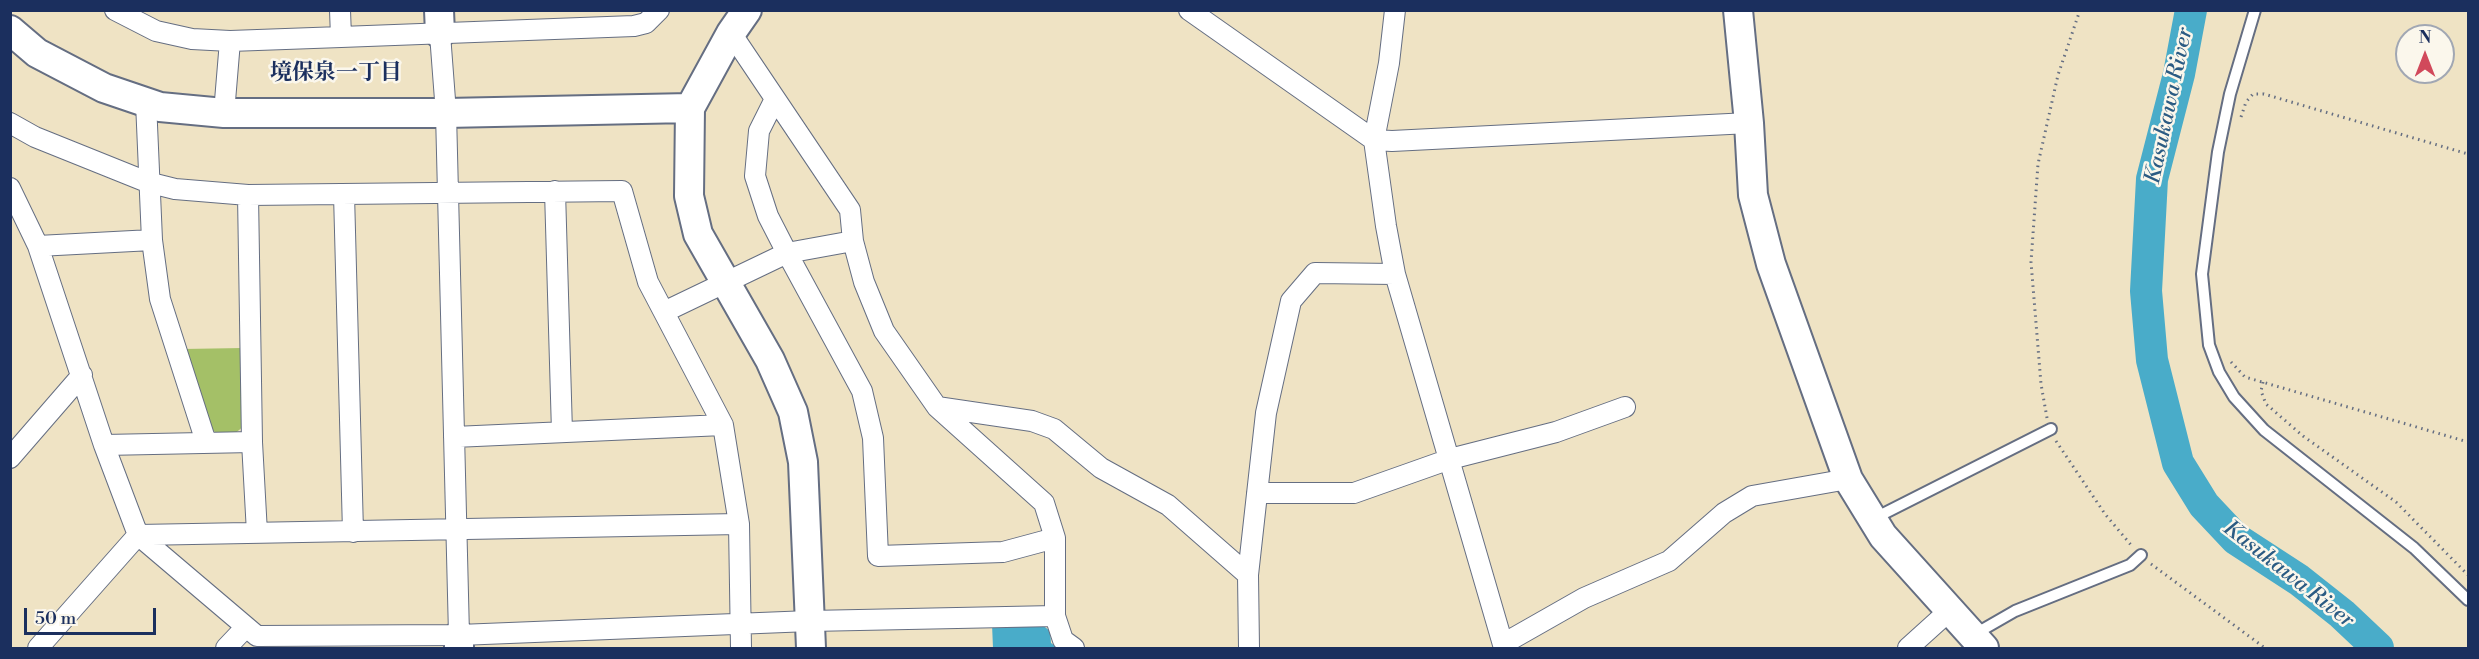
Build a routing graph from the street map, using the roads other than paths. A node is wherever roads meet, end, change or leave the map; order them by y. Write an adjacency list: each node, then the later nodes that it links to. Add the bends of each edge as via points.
1 (115, 10): 13 (street, via 156,31 192,39)
2 (340, 10): 12 (street)
3 (659, 10): 9 (street, via 646,23 634,26)
4 (747, 10): 11 (street)
5 (1189, 10): 21 (street)
6 (1395, 10): 21 (street)
7 (1738, 10): 20 (street)
8 (2255, 10): 59 (lane, via 2230,94 2209,204 2202,274 2209,345 2234,397 2264,430 2414,548)
9 (440, 22): 12 (street); 18 (street)
10 (10, 30): 15 (street, via 37,52 94,83)
11 (731, 33): 14 (street); 16 (street)
12 (340, 37): 13 (street)
13 (230, 41): 17 (street)
14 (775, 99): 30 (street, via 850,210); 32 (street, via 759,131 755,176 768,216)
15 (146, 102): 17 (street); 22 (street)
16 (690, 108): 18 (street); 34 (street, via 689,196 698,234)
17 (224, 113): 18 (street)
18 (446, 113): 25 (street)
19 (10, 123): 22 (street)
20 (1749, 123): 21 (street); 48 (street, via 1752,195 1771,264)
21 (1374, 140): 33 (street)
22 (147, 182): 27 (street, via 174,189); 29 (street)
23 (10, 188): 28 (street)
24 (555, 191): 25 (street); 35 (street, via 622,190 648,282); 41 (street)
25 (446, 192): 26 (street); 42 (street)
26 (344, 194): 27 (street); 53 (street)
27 (248, 195): 44 (street)
28 (17, 220): 31 (street)
29 (152, 240): 31 (street); 43 (street, via 160,299)
30 (853, 241): 32 (street); 37 (street, via 884,331)
31 (38, 246): 36 (street)
32 (787, 253): 34 (street); 56 (street, via 862,392 873,438 878,556 1003,552)
33 (1395, 274): 47 (street); 49 (street, via 1315,273 1291,301 1266,413)
34 (725, 282): 35 (street); 64 (street, via 770,360 793,412 803,462)
35 (666, 311): 39 (street)
36 (82, 375): 45 (street); 46 (street)
37 (937, 407): 56 (street, via 1044,503); 58 (street, via 1032,421 1054,429 1101,468 1168,506)
38 (1625, 407): 47 (street, via 1556,432)
39 (723, 425): 41 (street); 51 (street)
40 (2051, 429): 50 (lane)
41 (562, 432): 42 (street)
42 (454, 437): 52 (street)
43 (206, 442): 44 (street); 45 (street)
44 (252, 442): 54 (street)
45 (104, 445): 55 (street)
46 (10, 458)
47 (1450, 459): 49 (street, via 1354,493); 67 (street)
48 (1848, 479): 50 (street); 67 (street, via 1752,496 1724,513 1669,561 1584,598)
49 (1257, 493): 58 (street)
50 (1872, 519): 60 (street)
51 (739, 524): 52 (street); 62 (street)
52 (457, 531): 53 (street); 65 (street)
53 (353, 532): 54 (street)
54 (257, 533): 55 (street)
55 (138, 535): 63 (street); 68 (street)
56 (1055, 538): 61 (street)
57 (2141, 555): 66 (lane, via 2130,565 2015,611)
58 (1248, 575): 72 (street)
59 (2469, 600)
60 (1949, 611): 66 (street); 73 (street)
61 (1055, 616): 64 (street); 71 (street, via 1063,640)
62 (740, 624): 64 (street); 65 (street); 70 (street)
63 (245, 628): 65 (street, via 257,636); 69 (street)
64 (811, 635)
65 (459, 642)
66 (1978, 642)
67 (1503, 646)
68 (38, 648)
69 (226, 648)
70 (741, 648)
71 (1074, 648)
72 (1249, 648)
73 (1908, 648)

